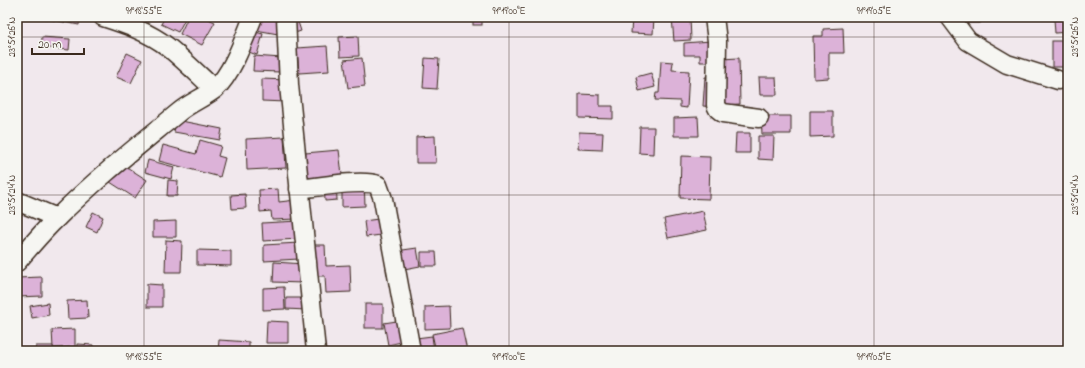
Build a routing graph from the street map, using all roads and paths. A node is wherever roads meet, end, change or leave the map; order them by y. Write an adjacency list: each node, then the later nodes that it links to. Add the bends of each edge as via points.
1 (103, 17): 7 (street, via 129,26 168,47)
2 (253, 17): 7 (street, via 233,62)
3 (286, 17): 9 (street)
4 (714, 17): 8 (street, via 717,41 716,105 723,113)
5 (950, 17): 6 (street, via 968,41 1007,64)
6 (1058, 80)
7 (214, 89): 11 (street, via 189,104)
8 (759, 118)
9 (300, 189): 13 (street); 14 (street, via 372,182 378,185 383,199)
10 (17, 201): 11 (street)
11 (57, 218): 12 (street)
12 (17, 262)
13 (316, 351)
14 (411, 351)

